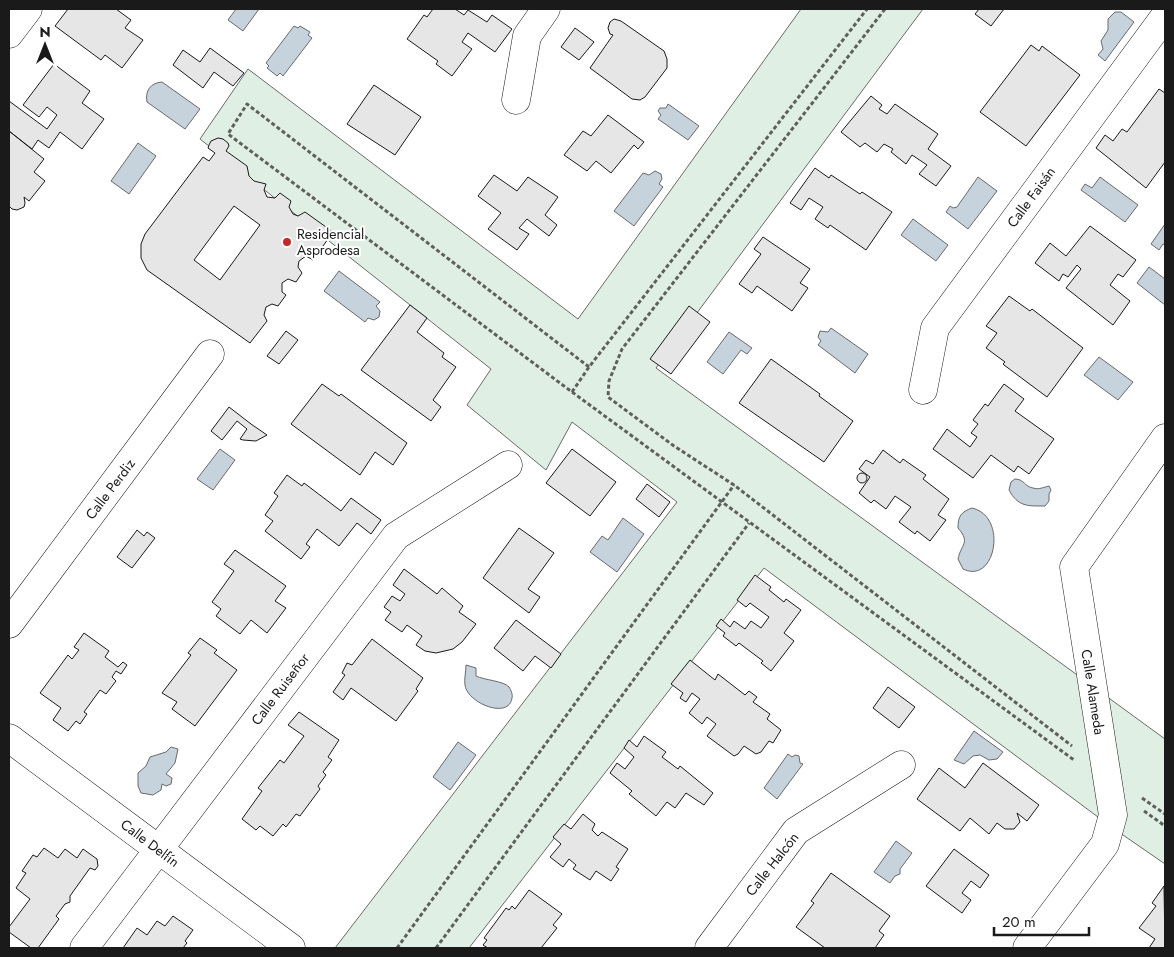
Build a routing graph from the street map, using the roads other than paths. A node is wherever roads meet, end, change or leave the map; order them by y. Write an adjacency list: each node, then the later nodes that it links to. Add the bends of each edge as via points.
1 (28, 9): 4 (street)
2 (546, 9): 5 (street, via 527,36)
3 (1165, 16): 7 (street, Calle Faisán, via 935,328)
4 (9, 34)
5 (516, 100)
6 (210, 354): 10 (street, Calle Perdiz)
7 (923, 390)
8 (1165, 438): 17 (street, Calle Alameda, via 1074,567 1112,815 1104,844)
9 (508, 465): 13 (street, Calle Ruiseñor, via 396,536)
10 (9, 624)
11 (9, 738): 13 (street, Calle Delfín)
12 (901, 765): 16 (street, Calle Halcón, via 796,831)
13 (159, 849): 14 (street, Calle Ruiseñor); 15 (street, Calle Delfín)
14 (84, 948)
15 (292, 948)
16 (709, 948)
17 (1027, 948)

